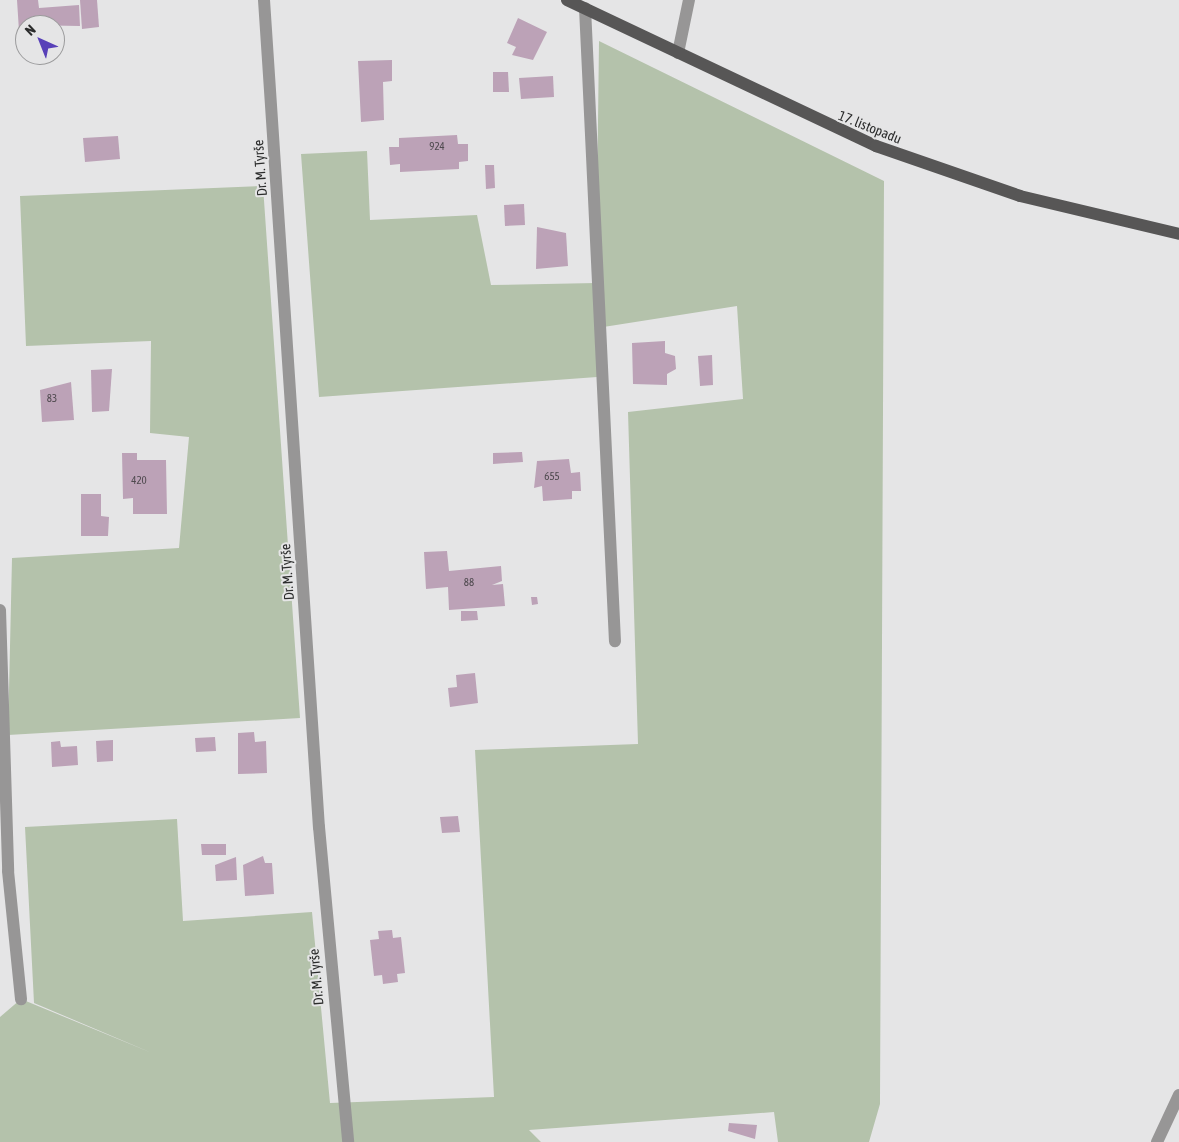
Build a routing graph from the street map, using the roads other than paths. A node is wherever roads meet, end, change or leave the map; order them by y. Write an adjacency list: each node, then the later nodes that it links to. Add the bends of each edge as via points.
1 (264, 0): 12 (street, Dr. M. Tyrše, via 319,817)
2 (567, 0): 4 (main road, 17. listopadu)
3 (689, 0): 5 (street)
4 (585, 8): 5 (main road, 17. listopadu); 8 (street)
5 (678, 53): 6 (main road, 17. listopadu, via 824,125 941,170 1091,216)
6 (1179, 234)
7 (0, 610): 9 (street)
8 (615, 641)
9 (4, 873): 10 (street)
10 (21, 999)
11 (1179, 1095): 13 (street)
12 (348, 1142)
13 (1157, 1142)

